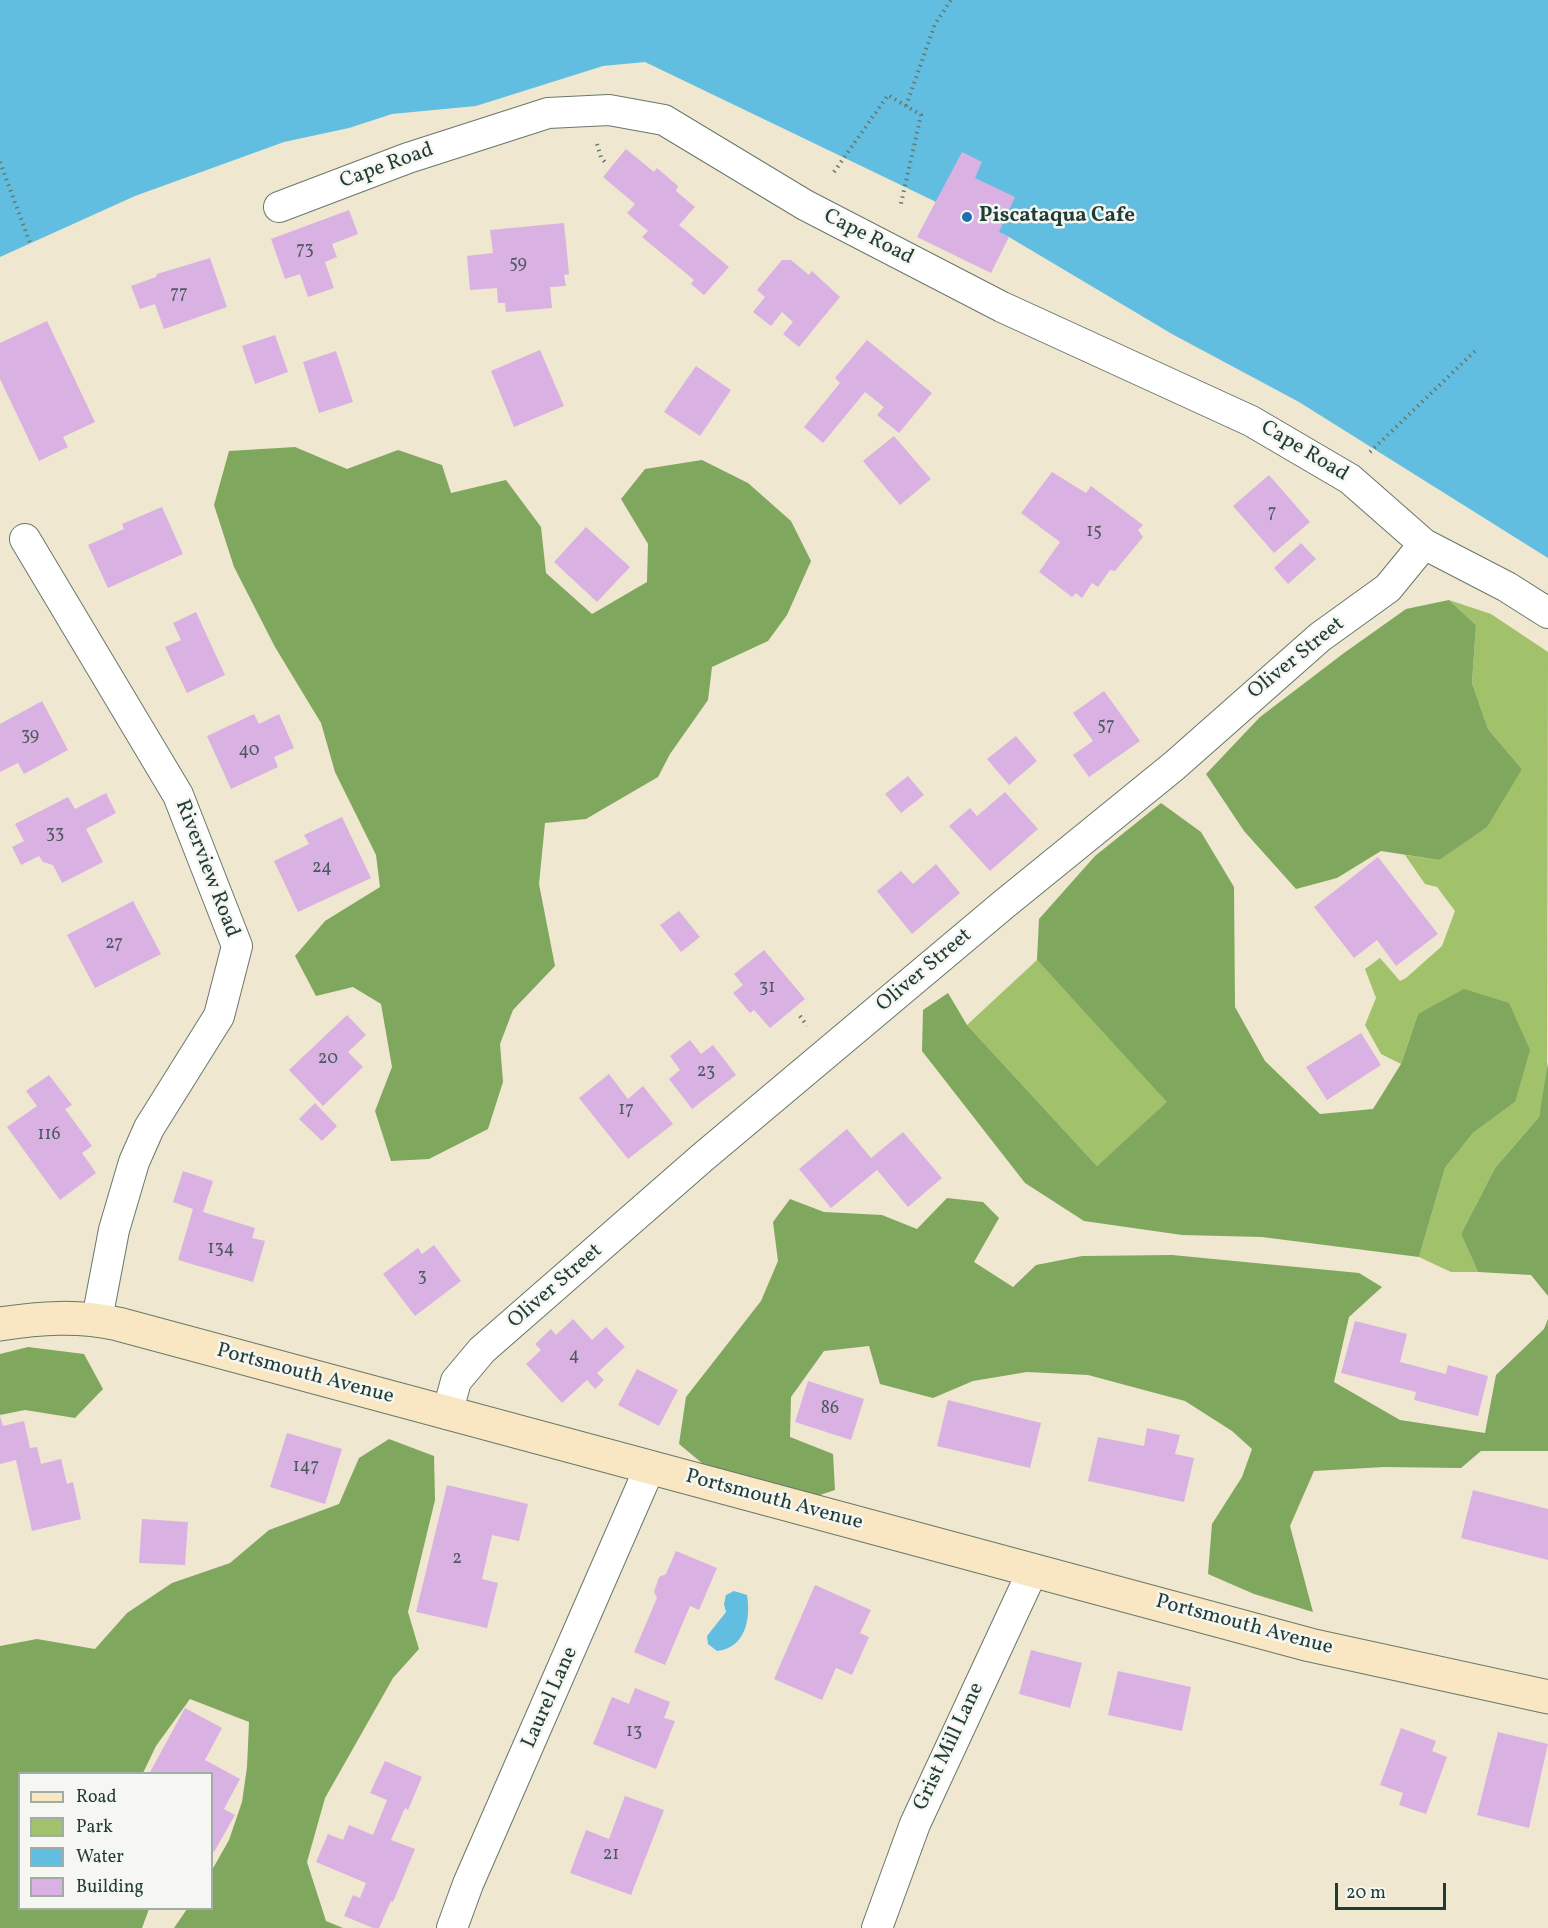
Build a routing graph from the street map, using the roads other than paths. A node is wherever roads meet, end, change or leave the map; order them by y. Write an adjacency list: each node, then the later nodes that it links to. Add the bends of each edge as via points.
1 (279, 207): 3 (street, Cape Road, via 408,158 549,113 609,110 664,120 805,206 1002,307 1251,421 1350,480)
2 (25, 539): 5 (street, Riverview Road, via 178,795 237,945 219,1016 149,1128 134,1162 114,1230)
3 (1424, 544): 4 (street, Cape Road); 7 (street, Oliver Street, via 1388,588 1320,637 1173,766 703,1157 482,1350 456,1381)
4 (1548, 613)
5 (97, 1319): 6 (main road, Portsmouth Avenue, via 42,1318); 7 (main road, Portsmouth Avenue)
6 (0, 1324)
7 (447, 1414): 8 (main road, Portsmouth Avenue)
8 (650, 1467): 9 (main road, Portsmouth Avenue); 11 (street, Laurel Lane)
9 (1033, 1570): 10 (main road, Portsmouth Avenue, via 1310,1645); 12 (street, Grist Mill Lane, via 915,1824)
10 (1548, 1697)
11 (452, 1928)
12 (877, 1928)

